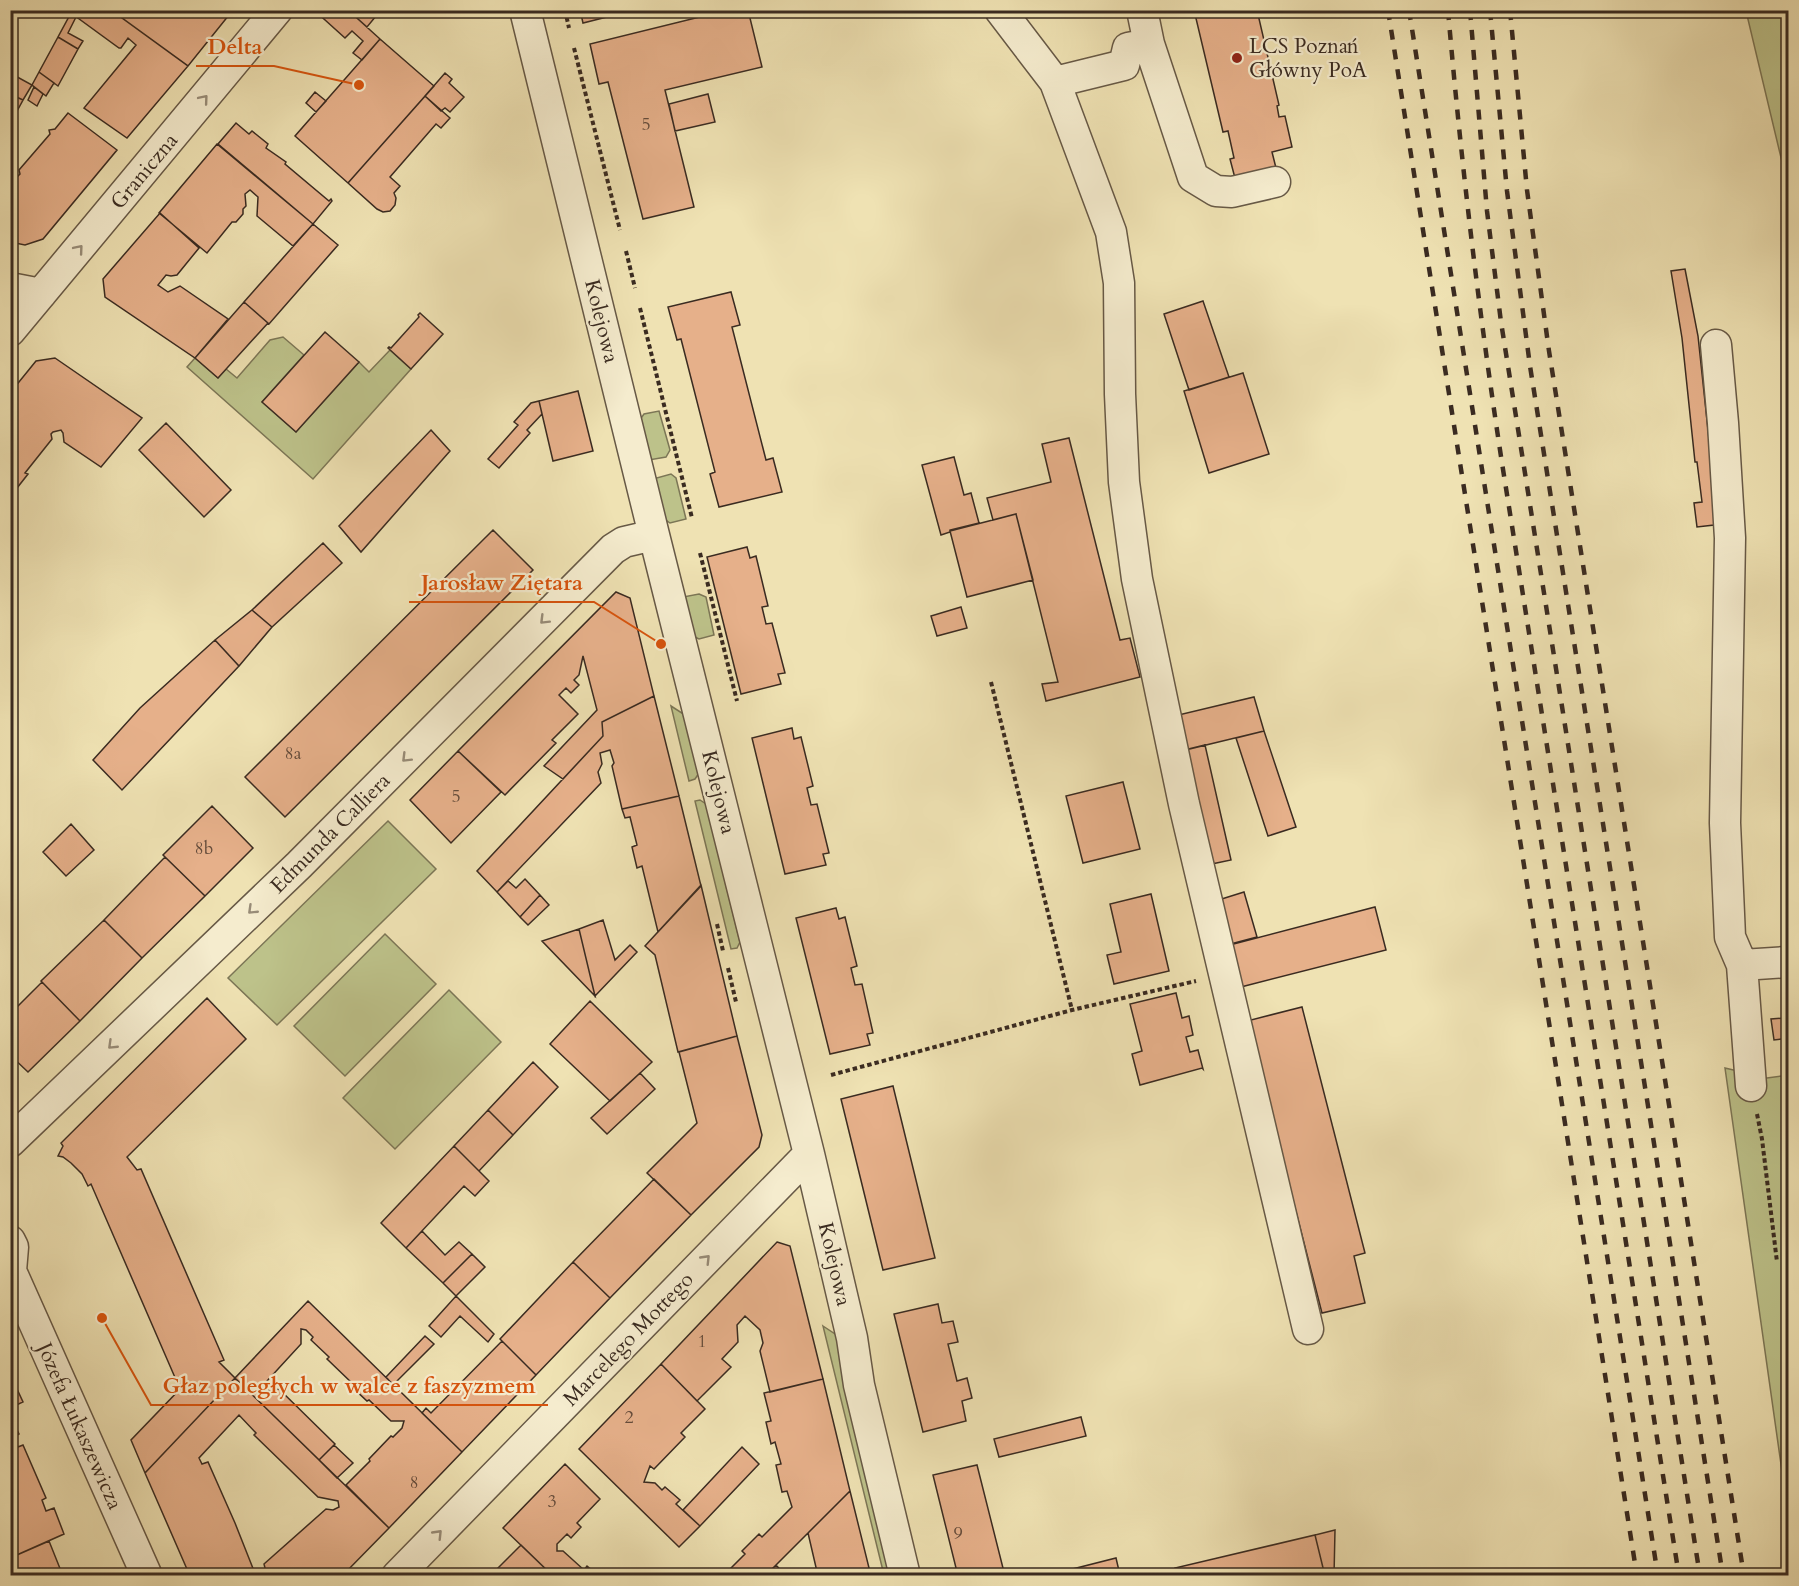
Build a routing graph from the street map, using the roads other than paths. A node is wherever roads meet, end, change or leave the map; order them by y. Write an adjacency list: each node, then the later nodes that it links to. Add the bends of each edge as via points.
1 (277, 10): 9 (street, Graniczna, one-way to 1)
2 (525, 10): 12 (street, Kolejowa)
3 (1000, 10): 6 (street)
4 (1142, 10): 5 (street)
5 (1149, 44): 6 (street, via 1128,48 1124,64); 7 (street, via 1192,177 1216,191 1232,192)
6 (1055, 82): 19 (street, via 1112,232 1119,283 1124,482 1137,579 1184,804)
7 (1275, 182)
8 (10, 288): 9 (street)
9 (41, 294): 10 (street, Graniczna)
10 (10, 331)
11 (1716, 345): 14 (street, via 1730,538 1725,823 1730,937)
12 (654, 534): 16 (street, Edmunda Calliera, one-way to 16, via 613,549 299,865); 17 (street, Kolejowa)
13 (1788, 962): 14 (street)
14 (1742, 965): 15 (street)
15 (1751, 1086)
16 (10, 1142)
17 (809, 1154): 21 (street, Marcelego Mottego, one-way to 17); 22 (street, Kolejowa)
18 (10, 1241): 20 (street, Józefa Łukaszewicza, via 12,1271)
19 (1308, 1329)
20 (147, 1575)
21 (397, 1575)
22 (905, 1575)

